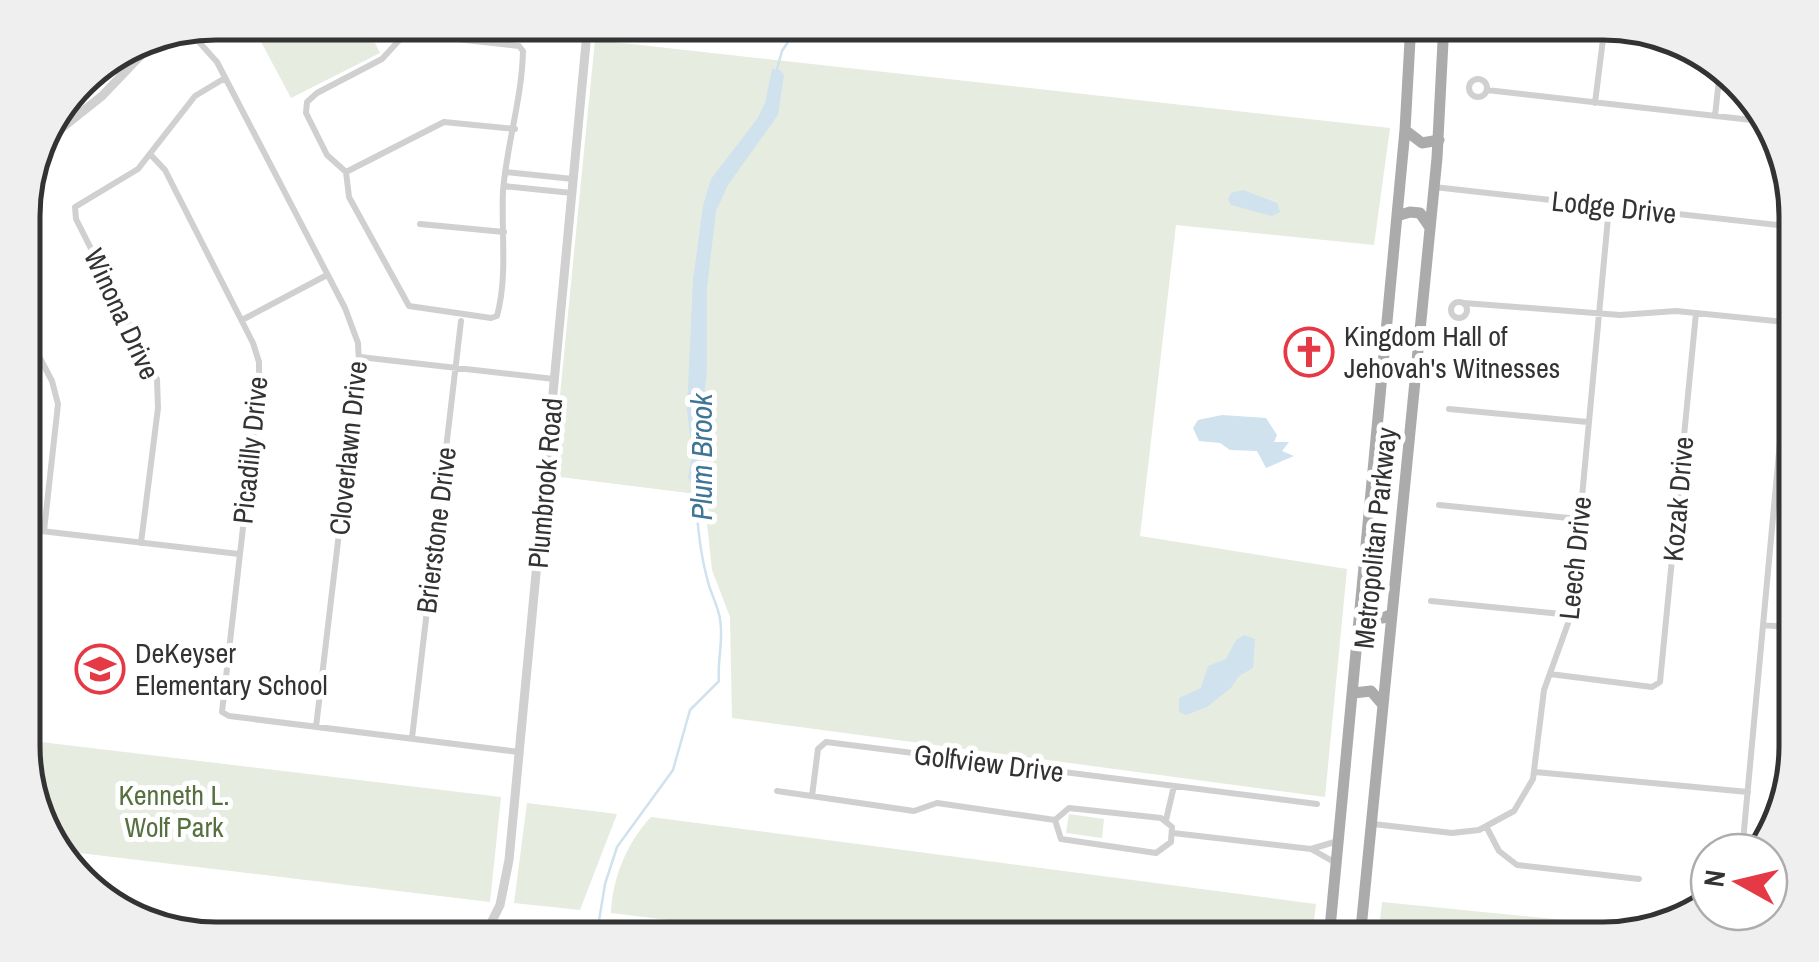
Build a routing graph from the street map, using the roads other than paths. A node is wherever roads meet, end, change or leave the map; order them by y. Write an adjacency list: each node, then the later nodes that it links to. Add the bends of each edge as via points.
1 (399, 40): 20 (street, via 382,59 317,92 306,106 331,162)
2 (449, 40): 16 (street, via 522,48)
3 (586, 40): 22 (street, Plumbrook Road)
4 (1410, 40): 17 (main road, Metropolitan Parkway)
5 (1443, 40): 18 (main road, Metropolitan Parkway)
6 (1603, 40): 12 (street)
7 (199, 41): 9 (street, Cloverlawn Drive)
8 (139, 58): 15 (street)
9 (225, 78): 19 (street, via 196,96); 32 (street, Cloverlawn Drive)
10 (1718, 84): 13 (street)
11 (1487, 90): 12 (street)
12 (1595, 103): 13 (street)
13 (1715, 116): 14 (street)
14 (1750, 120)
15 (66, 125)
16 (514, 130): 20 (street, via 444,122); 21 (street)
17 (1405, 130): 18 (main road, via 1422,142); 27 (main road, Metropolitan Parkway)
18 (1438, 140): 24 (main road, Metropolitan Parkway)
19 (150, 154): 38 (street, Picadilly Drive, via 165,170); 52 (street, Winona Drive, via 129,177 74,207 157,379)
20 (346, 172): 31 (street, via 350,197 412,308 497,316)
21 (505, 172): 22 (street); 23 (street)
22 (573, 179): 25 (street, Plumbrook Road)
23 (504, 186): 25 (street); 31 (street)
24 (1434, 188): 26 (street, Lodge Drive); 30 (main road, Metropolitan Parkway)
25 (572, 193): 44 (street, Plumbrook Road)
26 (1609, 207): 29 (street, Lodge Drive); 36 (street, Leech Drive)
27 (1397, 216): 30 (main road, via 1420,213); 54 (main road, Metropolitan Parkway)
28 (420, 224): 31 (street)
29 (1779, 225)
30 (1430, 230): 56 (main road, Metropolitan Parkway)
31 (504, 232)
32 (327, 275): 38 (street); 41 (street, Cloverlawn Drive, via 355,331)
33 (1464, 303): 34 (street); 35 (street); 35 (street, via 1453,304 1451,312 1459,318)
34 (1474, 305): 35 (street); 36 (street)
35 (1468, 312)
36 (1599, 313): 37 (street); 46 (street, Leech Drive)
37 (1696, 313): 40 (street); 60 (street, Kozak Drive, via 1659,685)
38 (242, 320): 53 (street, Picadilly Drive, via 256,351 259,387)
39 (462, 322): 43 (street, Brierstone Drive)
40 (1779, 322)
41 (360, 357): 43 (street); 63 (street, Cloverlawn Drive)
42 (40, 358): 51 (street, via 58,404)
43 (455, 368): 44 (street); 64 (street, Brierstone Drive)
44 (554, 379): 65 (street, Plumbrook Road)
45 (1449, 409): 46 (street)
46 (1588, 422): 49 (street, Leech Drive)
47 (1779, 464): 58 (street)
48 (1439, 505): 49 (street)
49 (1580, 519): 57 (street, Leech Drive)
50 (40, 531): 51 (street)
51 (44, 531): 52 (street)
52 (141, 542): 53 (street)
53 (239, 554): 63 (street, Picadilly Drive, via 222,712)
54 (1363, 601): 56 (main road, via 1373,616); 61 (main road, Metropolitan Parkway)
55 (1432, 602): 57 (street)
56 (1392, 614): 62 (main road, Metropolitan Parkway)
57 (1571, 615): 60 (street, Leech Drive)
58 (1763, 625): 59 (street); 69 (street)
59 (1779, 626)
60 (1550, 674): 66 (street, Leech Drive)
61 (1354, 693): 62 (main road, via 1371,691); 78 (main road, Metropolitan Parkway)
62 (1383, 705): 74 (main road, Metropolitan Parkway)
63 (316, 727): 64 (street)
64 (412, 738): 65 (street)
65 (519, 752): 82 (street, Plumbrook Road, via 506,879)
66 (1535, 772): 69 (street); 75 (street, Leech Drive, via 1514,811)
67 (1174, 786): 70 (street, Golfview Drive, via 826,742 818,749); 71 (street); 73 (street)
68 (777, 790): 70 (street)
69 (1748, 792): 76 (street)
70 (812, 796): 72 (street, via 914,811 937,803)
71 (1317, 804)
72 (1054, 820): 73 (street, via 1069,808); 77 (street, via 1061,839 1148,852 1163,849)
73 (1166, 820): 77 (street)
74 (1372, 824): 75 (street, via 1460,833); 84 (main road, Metropolitan Parkway)
75 (1486, 828): 81 (street, via 1517,865)
76 (1744, 832)
77 (1173, 833): 79 (street)
78 (1339, 840): 79 (street); 80 (main road, Metropolitan Parkway)
79 (1312, 849): 80 (street)
80 (1336, 863): 83 (main road, Metropolitan Parkway)
81 (1639, 879)
82 (492, 922)
83 (1331, 922)
84 (1362, 922)

